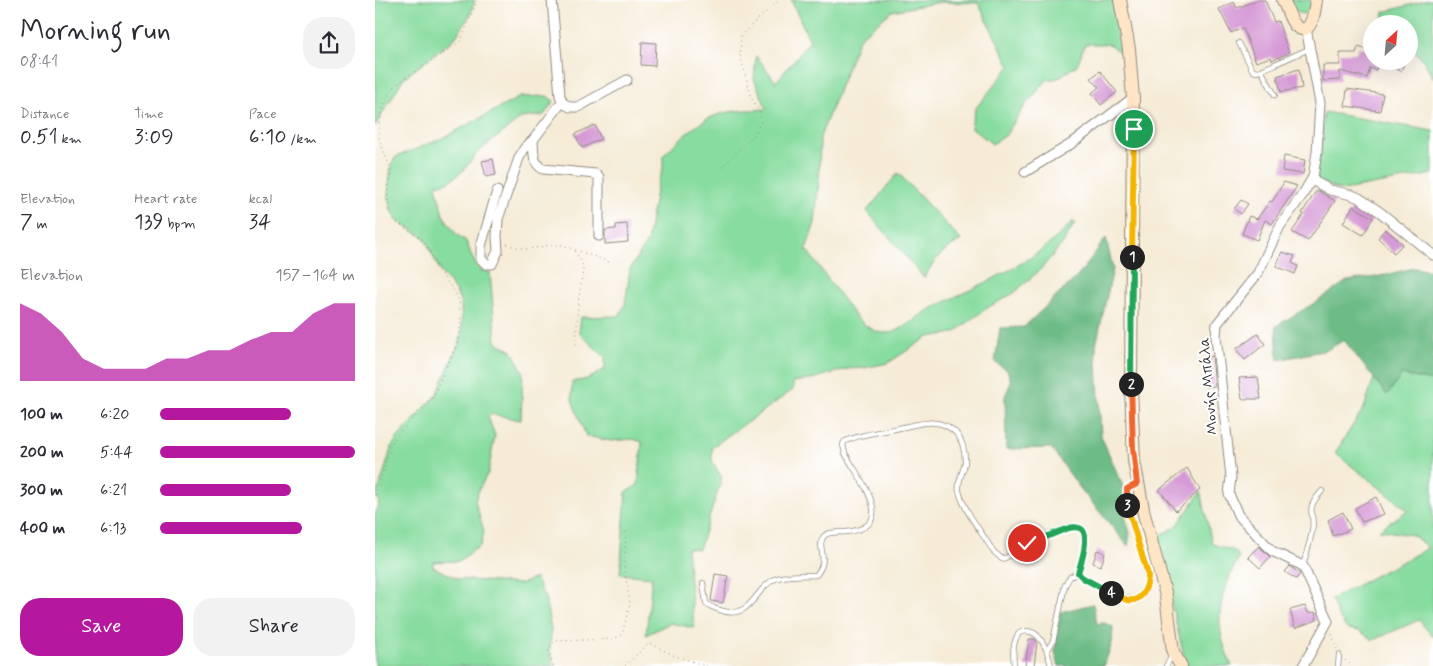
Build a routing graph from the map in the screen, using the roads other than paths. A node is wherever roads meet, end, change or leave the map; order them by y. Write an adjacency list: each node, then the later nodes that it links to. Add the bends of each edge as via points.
1 (552, 0): 12 (street)
2 (1120, 0): 11 (street)
3 (1283, 0): 5 (street, via 1296,26)
4 (1317, 0): 5 (street, via 1313,19)
5 (1306, 28): 7 (street, Μονής Μπάλα)
6 (1239, 43): 8 (lane, via 1253,71)
7 (1309, 49): 8 (lane); 15 (street, Μονής Μπάλα, via 1320,103)
8 (1261, 70): 10 (lane)
9 (627, 80): 12 (street, via 579,107)
10 (1275, 95)
11 (1133, 98): 14 (street, via 1071,144); 19 (street, via 1131,388)
12 (562, 102): 13 (street)
13 (533, 140): 16 (street, via 519,158 498,219 498,251 492,264 486,264 481,259 481,246); 17 (street, via 535,161 543,170 599,176)
14 (1025, 172)
15 (1312, 180): 18 (street, via 1330,190 1359,198); 21 (street, Μονής Μπάλα, via 1280,226 1258,273 1217,324 1216,336 1231,477 1229,494 1233,506 1272,551)
16 (497, 190)
17 (599, 236)
18 (1433, 254)
19 (1137, 484): 22 (lane, via 1127,489 1127,502 1148,575 1145,592 1126,600); 25 (street, via 1166,596)
20 (1322, 491): 21 (lane, via 1310,509 1313,529)
21 (1303, 566): 31 (street, via 1328,621)
22 (1078, 573): 23 (lane, via 1085,539 1085,534 1078,528 1062,529 1027,543 1007,558 1002,560 998,557 963,503 959,489 965,464 961,438 943,423 927,423 844,442 845,453 873,504 875,514 864,528 824,536 821,543 823,564 816,575 781,577 771,581 746,608 737,613 711,608 705,603); 24 (lane, via 1065,584 1053,641)
23 (703, 583)
24 (1047, 651): 27 (lane, via 1035,634 1021,631 1014,642); 28 (lane)
25 (1173, 652): 29 (lane); 30 (street)
26 (1339, 655): 32 (lane)
27 (1014, 666)
28 (1051, 666)
29 (1166, 666)
30 (1181, 666)
31 (1303, 666)
32 (1337, 666)

